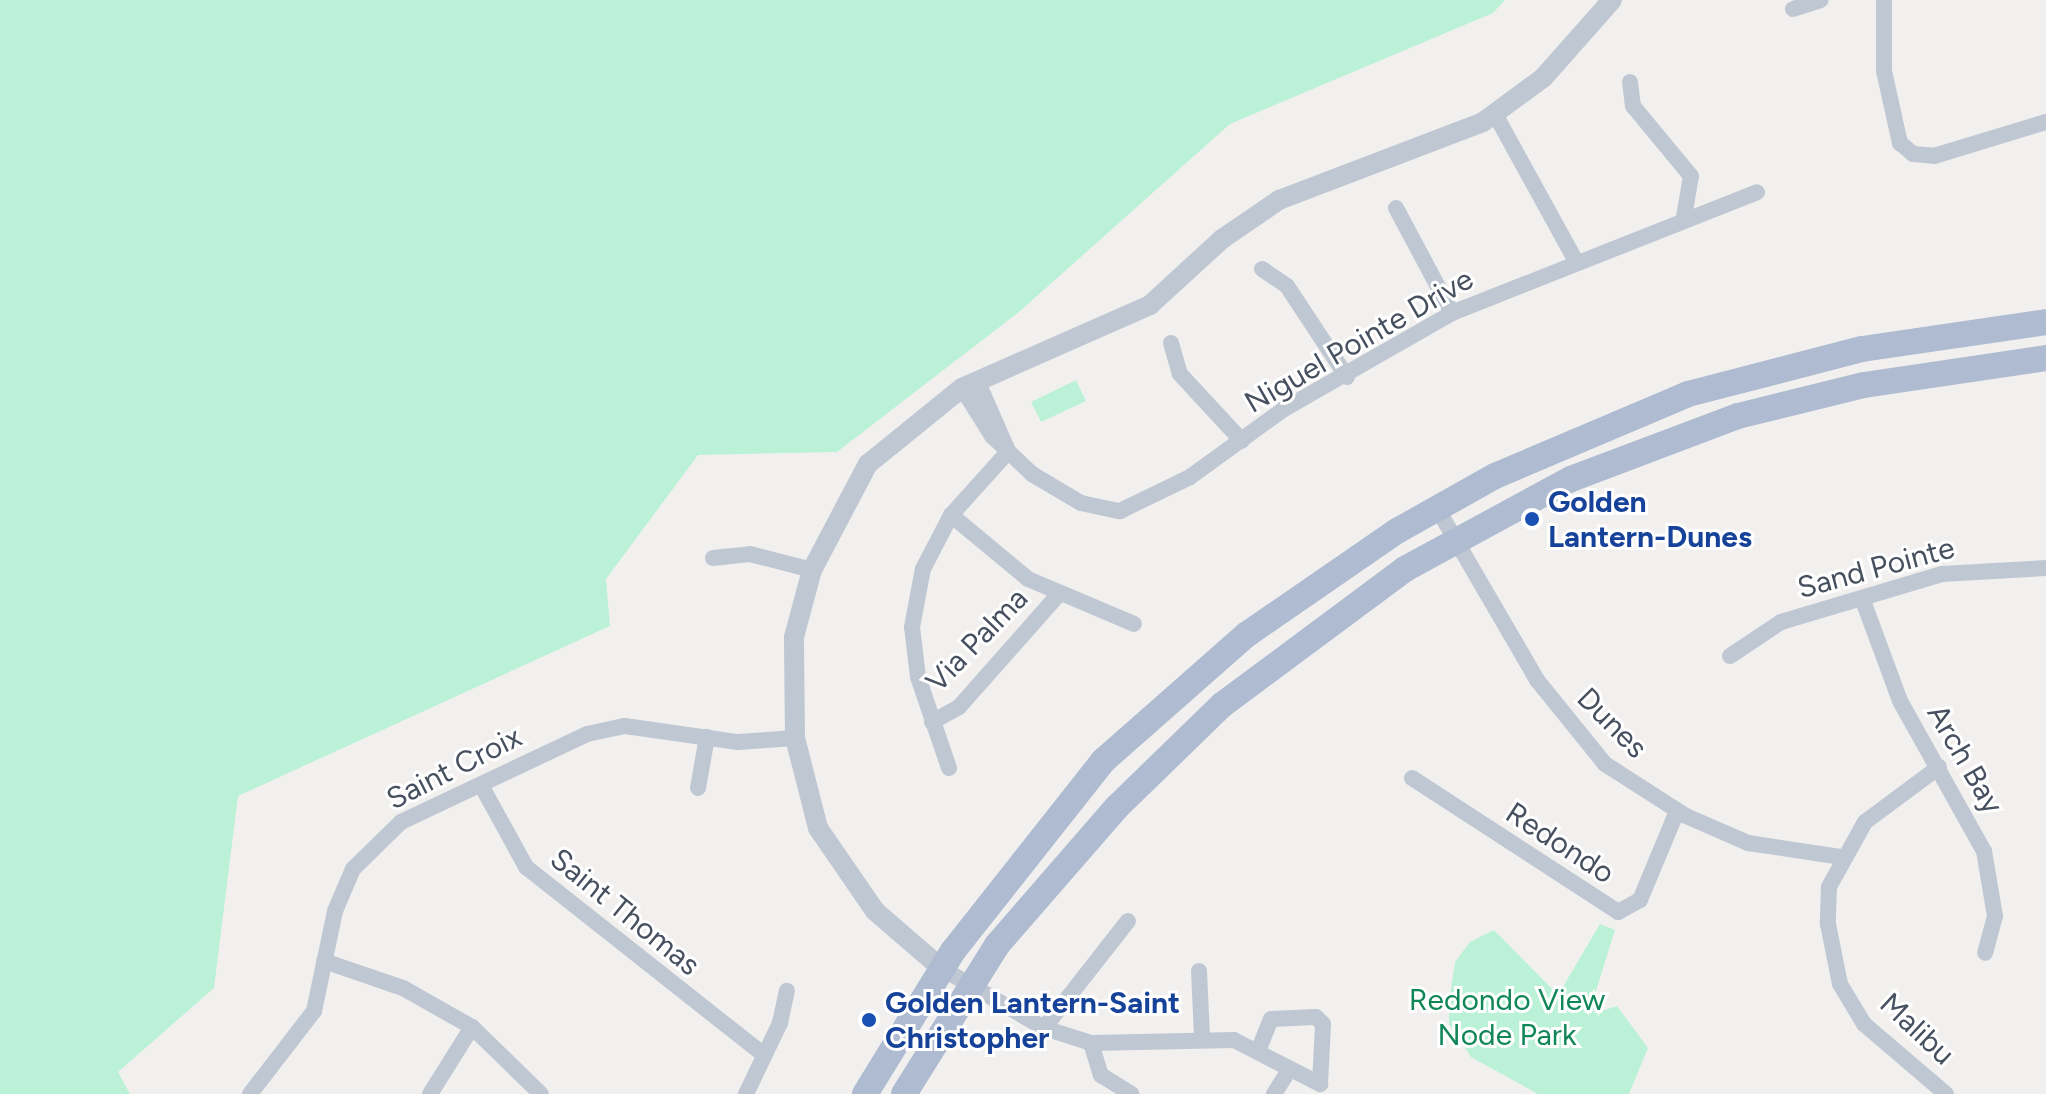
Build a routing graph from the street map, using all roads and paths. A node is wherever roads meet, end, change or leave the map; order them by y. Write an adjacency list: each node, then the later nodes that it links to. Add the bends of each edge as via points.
1 (1612, 0): 6 (street, via 1543,78)
2 (1821, 0): 4 (street)
3 (1884, 0): 7 (street, via 1884,71 1900,143 1913,154 1934,156)
4 (1793, 9)
5 (1630, 82): 10 (street, via 1633,106 1691,176)
6 (1495, 114): 11 (street); 18 (street, via 1453,138 1338,173 1279,200 1122,321)
7 (2046, 122)
8 (1757, 192): 10 (street, Niguel Pointe Drive)
9 (1396, 208): 13 (street)
10 (1684, 217): 11 (street, Niguel Pointe Drive)
11 (1577, 263): 13 (street, Niguel Pointe Drive)
12 (1262, 269): 17 (street, via 1287,286)
13 (1452, 313): 17 (street, Niguel Pointe Drive)
14 (2046, 322): 21 (main road, via 1862,349 1688,394 1598,429)
15 (1171, 343): 19 (street, via 1180,374)
16 (2046, 358): 23 (main road, via 1893,379 1738,416 1571,479)
17 (1347, 377): 19 (street, Niguel Pointe Drive)
18 (969, 384): 20 (street, Niguel Pointe Drive); 26 (street, via 868,464)
19 (1242, 441): 20 (street, Niguel Pointe Drive, via 1158,496 1120,511 1056,492)
20 (1008, 452): 22 (street)
21 (1437, 508): 23 (street, Dunes); 44 (main road, via 1292,600 1147,720 1041,832)
22 (951, 515): 27 (street, via 1010,567); 31 (street, via 923,569 912,627)
23 (1453, 540): 39 (street, Dunes, via 1569,727 1605,764); 46 (main road, via 1290,650 1189,733 1039,892)
24 (713, 558): 26 (street, via 750,554)
25 (2046, 568): 28 (street, Sand Pointe, via 1942,574)
26 (812, 570): 33 (street, via 794,637)
27 (1060, 593): 29 (street, via 1082,596); 31 (street, Via Palma, via 959,707)
28 (1862, 598): 30 (street, Sand Pointe, via 1781,622); 34 (street, Arch Bay, via 1900,701)
29 (1134, 624)
30 (1730, 656)
31 (932, 722): 35 (street)
32 (707, 737): 33 (street, Saint Croix); 37 (street, Saint Croix, via 625,726 599,731); 38 (street)
33 (795, 738): 44 (street, via 818,828 875,911)
34 (1939, 767): 40 (street, Malibu, via 1865,822); 42 (street, Arch Bay, via 1984,851 1995,916)
35 (949, 768)
36 (1412, 778): 39 (street, Redondo, via 1618,912 1640,900)
37 (481, 785): 43 (street, Saint Croix, via 401,822 371,845 335,911); 53 (street, Saint Thomas, via 526,867)
38 (698, 788)
39 (1677, 811): 40 (street, Dunes, via 1748,843)
40 (1842, 857): 63 (street, Malibu, via 1829,887 1840,984 1864,1024)
41 (1128, 921): 49 (street)
42 (1985, 953)
43 (324, 961): 48 (street, via 403,988); 55 (street, Saint Croix, via 314,1011)
44 (941, 968): 46 (street); 59 (main road)
45 (1199, 971): 50 (street)
46 (970, 986): 49 (street); 60 (main road)
47 (787, 991): 53 (street)
48 (472, 1027): 56 (street); 57 (street)
49 (1044, 1028): 51 (street)
50 (1202, 1037): 51 (street); 52 (street)
51 (1091, 1043): 61 (street, via 1101,1075)
52 (1259, 1048): 54 (street); 54 (street, via 1271,1019 1321,1020 1320,1084)
53 (764, 1055): 58 (street)
54 (1289, 1070): 62 (street)
55 (250, 1094)
56 (430, 1094)
57 (541, 1094)
58 (746, 1094)
59 (865, 1094)
60 (904, 1094)
61 (1131, 1094)
62 (1274, 1094)
63 (1946, 1094)

